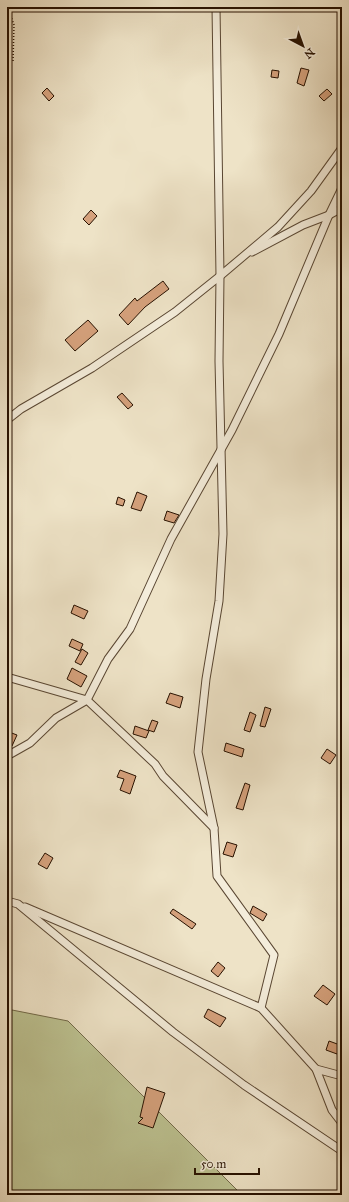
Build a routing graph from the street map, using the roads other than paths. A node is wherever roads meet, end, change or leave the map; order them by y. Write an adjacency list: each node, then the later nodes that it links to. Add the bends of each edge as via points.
1 (216, 7): 7 (street)
2 (342, 148): 6 (street, via 311,191 278,227)
3 (342, 188): 5 (street)
4 (342, 208): 5 (street)
5 (329, 215): 6 (street, via 303,225); 9 (street, via 279,334)
6 (240, 259): 7 (street)
7 (220, 276): 8 (street, via 168,316 92,368 20,409); 9 (street)
8 (7, 420)
9 (221, 450): 11 (street, via 171,539 130,629 108,659); 13 (street, via 223,534 219,601 206,679 198,752)
10 (7, 677): 11 (street)
11 (87, 700): 12 (street, via 56,718 30,743); 13 (street, via 155,764 163,776)
12 (7, 756)
13 (214, 828): 16 (street, via 217,876 274,955)
14 (7, 901): 15 (street)
15 (18, 904): 16 (street); 20 (street, via 173,1032 244,1085)
16 (261, 1008): 17 (street)
17 (316, 1069): 18 (street); 19 (street, via 332,1110)
18 (342, 1076)
19 (342, 1123)
20 (342, 1151)

